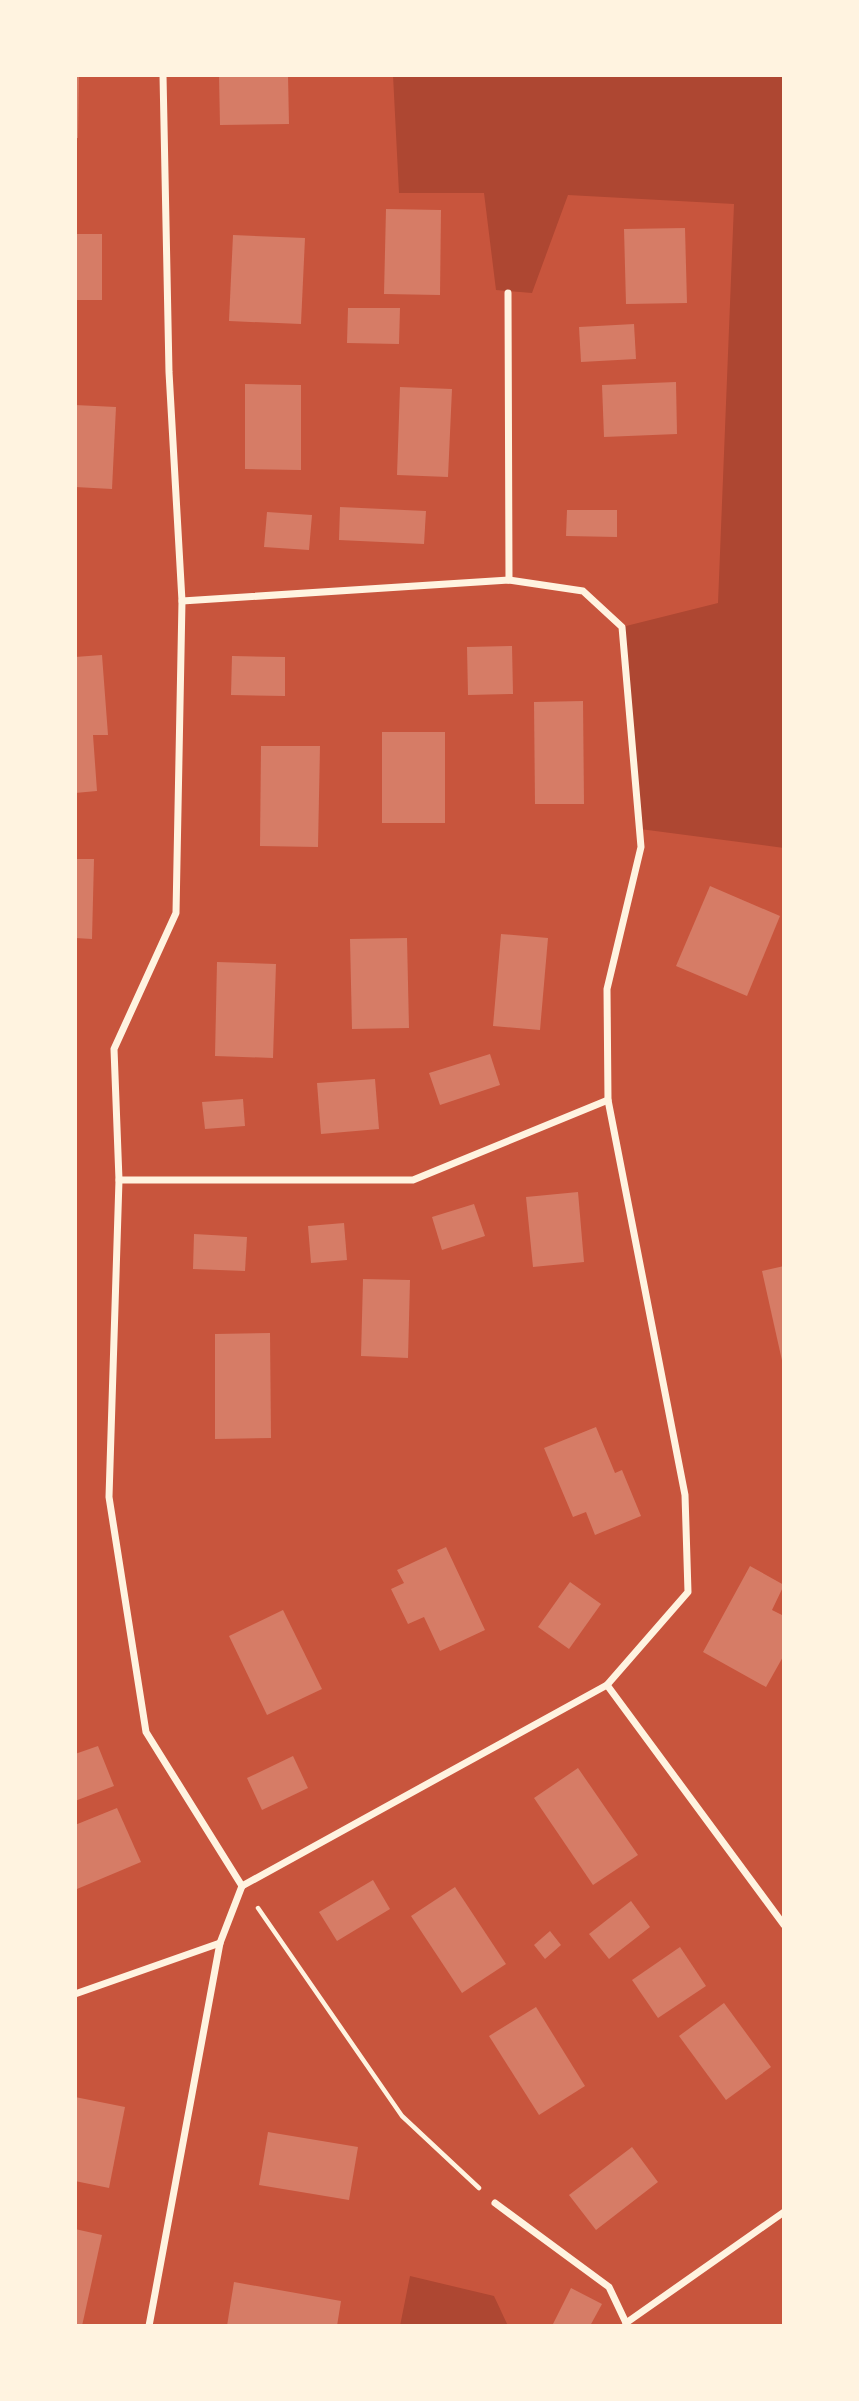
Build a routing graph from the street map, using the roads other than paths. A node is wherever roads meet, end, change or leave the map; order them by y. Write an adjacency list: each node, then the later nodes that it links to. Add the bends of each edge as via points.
1 (163, 75): 4 (street, via 169,372)
2 (508, 293): 3 (street)
3 (509, 580): 4 (street); 5 (street, via 583,590 622,627 641,847 607,989)
4 (181, 601): 6 (street, via 176,913 114,1049)
5 (608, 1100): 6 (street, via 413,1180); 7 (street, via 685,1495 688,1592)
6 (119, 1180): 8 (street, via 109,1497 146,1732)
7 (607, 1685): 8 (street); 9 (street)
8 (242, 1886): 10 (street)
9 (784, 1925)
10 (220, 1943): 11 (street); 15 (street)
11 (75, 1994)
12 (495, 2203): 14 (street, via 608,2287)
13 (784, 2212): 14 (street)
14 (627, 2325)
15 (149, 2326)

